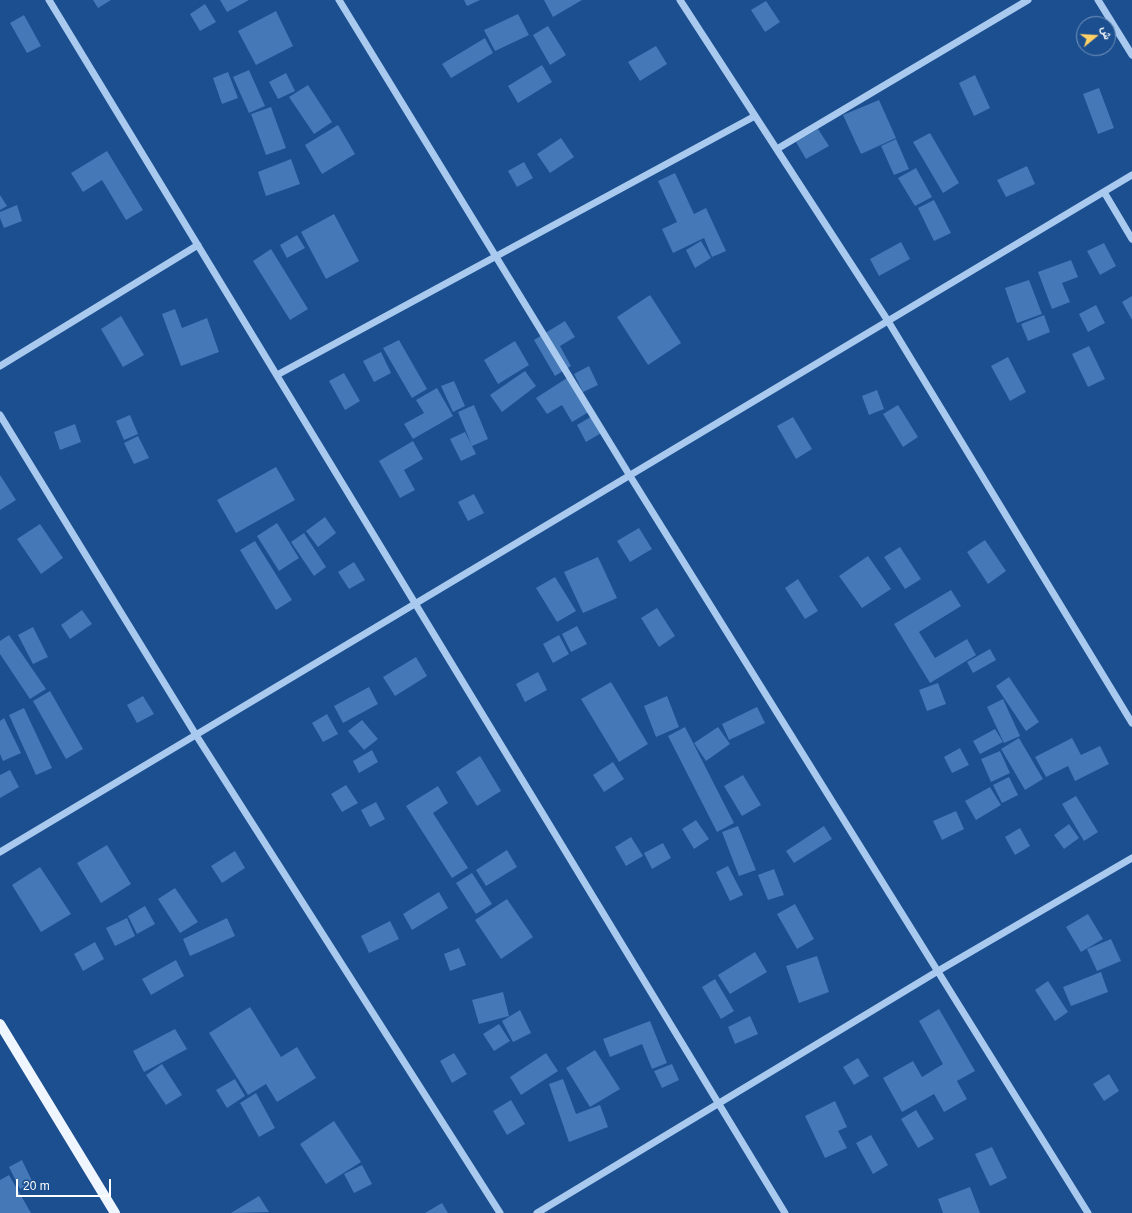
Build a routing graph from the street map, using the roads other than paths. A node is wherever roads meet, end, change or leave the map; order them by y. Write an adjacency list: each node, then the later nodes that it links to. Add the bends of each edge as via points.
1 (49, 0): 12 (street)
2 (339, 0): 13 (street)
3 (680, 0): 7 (street)
4 (1028, 0): 8 (street)
5 (1098, 0): 6 (street)
6 (1132, 55)
7 (755, 116): 8 (street); 13 (street)
8 (776, 149): 14 (street)
9 (1132, 175): 10 (street)
10 (1104, 192): 11 (street); 14 (street)
11 (1132, 238)
12 (198, 245): 15 (street); 16 (street)
13 (496, 257): 16 (street); 18 (street)
14 (888, 322): 18 (street); 20 (street)
15 (0, 366)
16 (277, 375): 19 (street)
17 (0, 415): 21 (street)
18 (630, 476): 19 (street); 24 (street)
19 (416, 604): 21 (street); 26 (street)
20 (1132, 723)
21 (196, 735): 22 (street); 28 (street)
22 (0, 852)
23 (1132, 858): 24 (street)
24 (938, 971): 26 (street); 31 (street)
25 (0, 1024): 27 (main road)
26 (719, 1103): 29 (street); 30 (street)
27 (116, 1213)
28 (500, 1213)
29 (537, 1213)
30 (785, 1213)
31 (1088, 1213)

